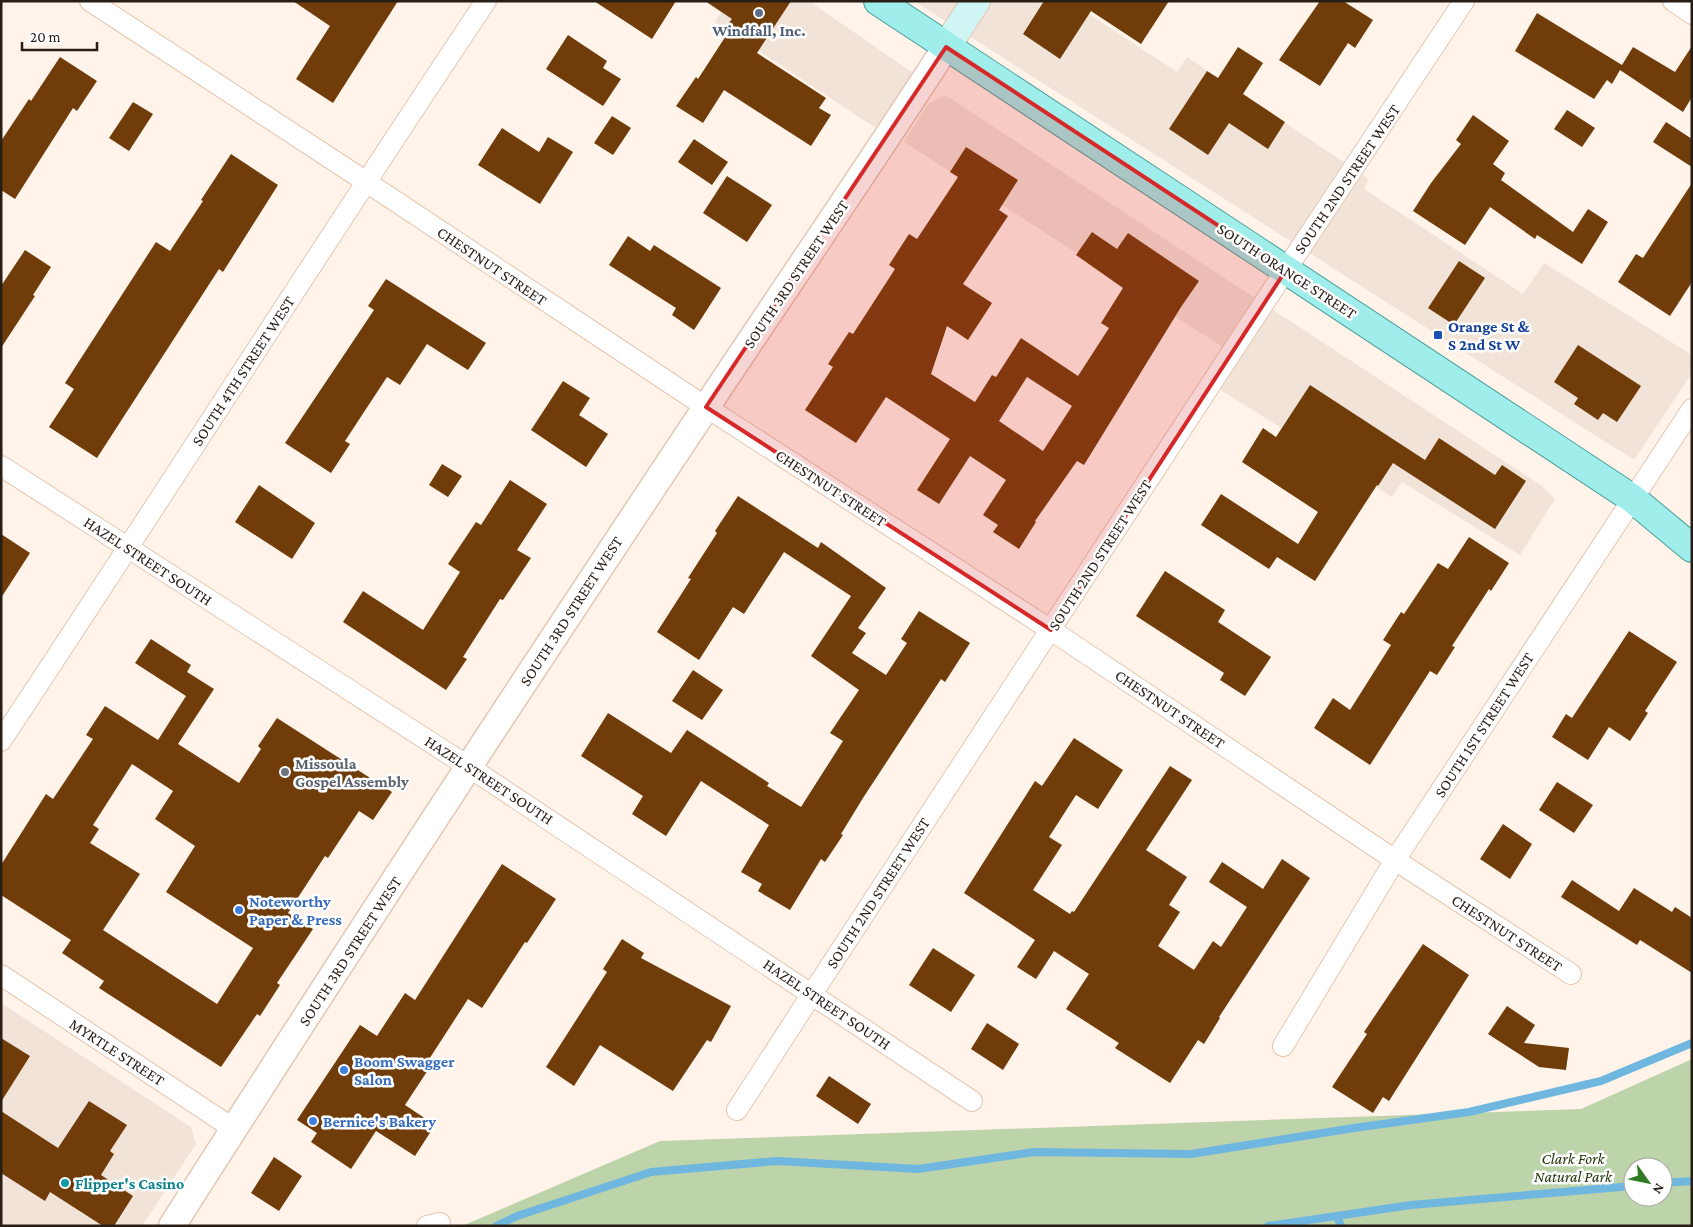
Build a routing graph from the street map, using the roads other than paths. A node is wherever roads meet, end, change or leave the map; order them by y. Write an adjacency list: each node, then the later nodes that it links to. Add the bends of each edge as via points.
1 (90, 1): 9 (street, CHESTNUT STREET)
2 (486, 1): 9 (street, SOUTH 4TH STREET WEST)
3 (878, 1): 8 (main road, SOUTH ORANGE STREET)
4 (976, 1): 8 (main road, SOUTH 3RD STREET WEST)
5 (1464, 1): 10 (street, SOUTH 2ND STREET WEST)
6 (1673, 1): 7 (street)
7 (1692, 14)
8 (946, 47): 10 (main road, SOUTH ORANGE STREET); 11 (street, SOUTH 3RD STREET WEST)
9 (365, 181): 11 (street, CHESTNUT STREET); 16 (street, SOUTH 4TH STREET WEST)
10 (1286, 270): 14 (main road, SOUTH ORANGE STREET); 17 (street, SOUTH 2ND STREET WEST)
11 (706, 407): 17 (street, CHESTNUT STREET); 19 (street, SOUTH 3RD STREET WEST)
12 (1692, 408): 14 (street, SOUTH 1ST STREET WEST)
13 (1, 466): 16 (street, HAZEL STREET SOUTH)
14 (1633, 499): 15 (main road, SOUTH ORANGE STREET); 20 (street, SOUTH 1ST STREET WEST)
15 (1692, 548)
16 (128, 549): 18 (street, SOUTH 4TH STREET WEST); 19 (street, HAZEL STREET SOUTH)
17 (1051, 630): 20 (street, CHESTNUT STREET); 23 (street, SOUTH 2ND STREET WEST)
18 (1, 741)
19 (469, 766): 23 (street, HAZEL STREET SOUTH); 27 (street, SOUTH 3RD STREET WEST)
20 (1395, 860): 22 (street, CHESTNUT STREET); 24 (street, SOUTH 1ST STREET WEST)
21 (1, 974): 27 (street, MYRTLE STREET)
22 (1571, 974)
23 (812, 994): 25 (street, HAZEL STREET SOUTH); 26 (street, SOUTH 2ND STREET WEST)
24 (1283, 1046)
25 (972, 1101)
26 (737, 1110)
27 (234, 1129): 28 (street, SOUTH 3RD STREET WEST)
28 (172, 1226)

